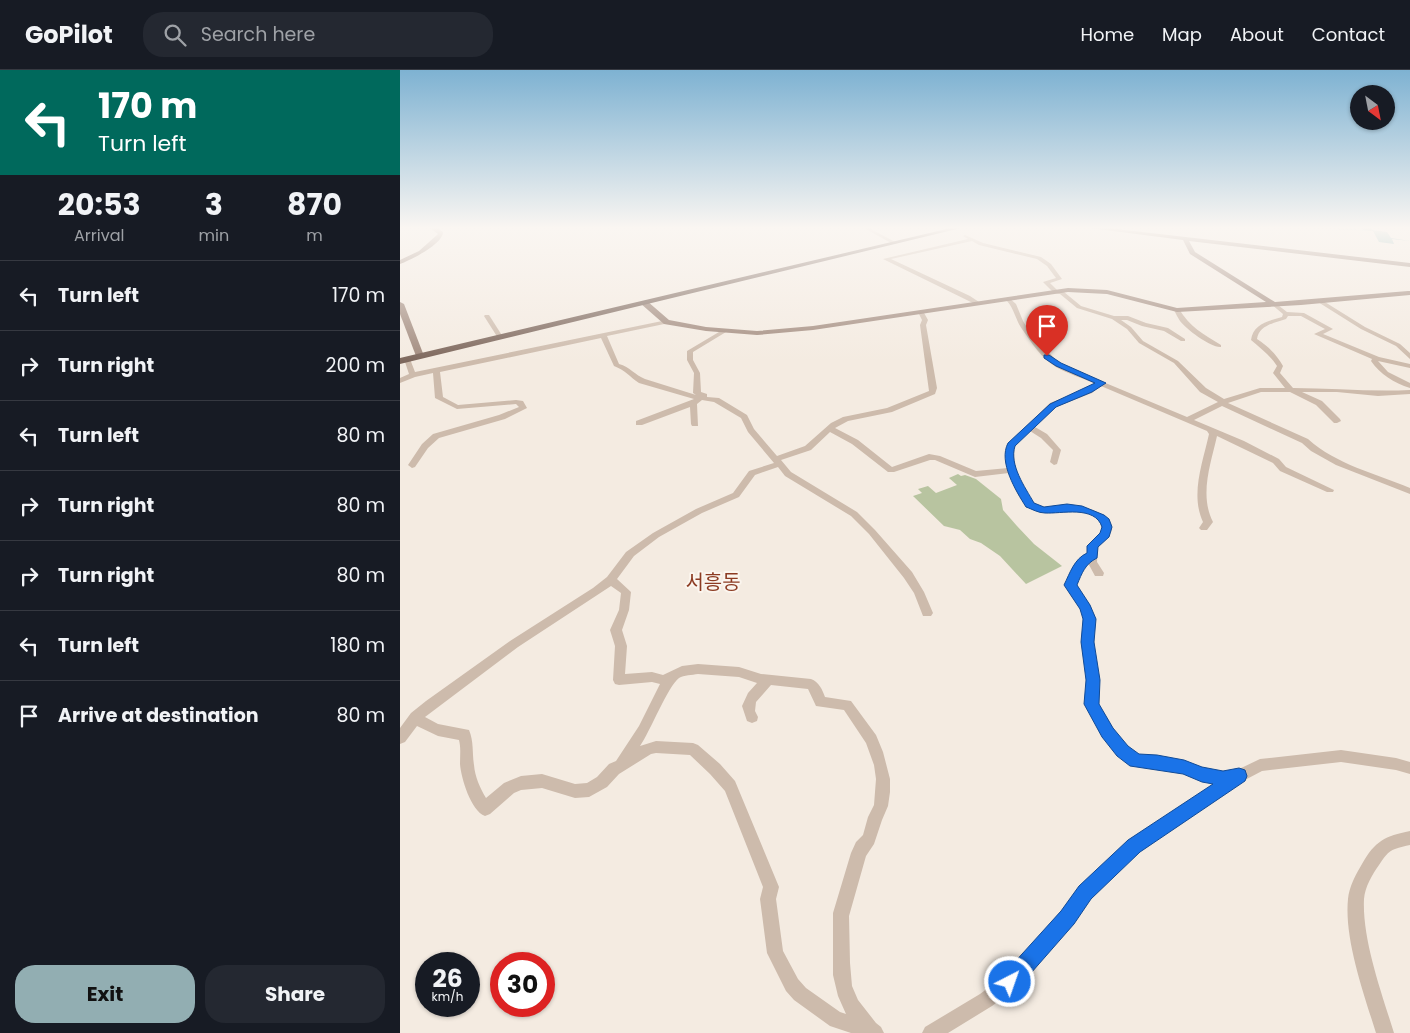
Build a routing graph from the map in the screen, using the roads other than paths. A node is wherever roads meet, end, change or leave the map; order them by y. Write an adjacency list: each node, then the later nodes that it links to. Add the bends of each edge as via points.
1 (774, 272): 9 (main road)
2 (914, 272): 10 (street)
3 (1054, 272): 5 (street, via 1059,279 1046,282)
4 (1222, 272): 12 (street)
5 (1056, 292): 7 (street); 13 (street, via 1102,291); 17 (street, via 1079,307)
6 (1408, 293): 8 (street)
7 (1008, 298): 10 (street); 32 (street, via 1016,306 1017,316 1047,356 1058,365)
8 (1320, 301): 12 (street); 25 (street, via 1362,328 1398,345)
9 (644, 303): 18 (street); 21 (main road)
10 (977, 303): 14 (street)
11 (400, 304): 24 (street)
12 (1274, 304): 13 (street); 15 (street)
13 (1177, 310): 23 (street, via 1183,321)
14 (921, 312): 19 (street, via 784,331); 44 (street, via 925,320 932,392 889,410 846,418)
15 (1286, 314): 26 (street, via 1302,314 1330,329 1317,334); 34 (street, via 1284,318 1260,327 1254,340 1278,363 1280,366 1276,373)
16 (487, 316): 21 (street)
17 (1114, 318): 22 (street, via 1128,318 1166,329); 37 (street, via 1141,342 1176,362 1203,390)
18 (666, 322): 19 (street); 20 (street)
19 (724, 331): 36 (street, via 690,352 690,360 697,373 697,393)
20 (603, 335): 29 (street); 36 (street, via 616,365 626,368 636,378)
21 (500, 337): 24 (main road)
22 (1183, 340)
23 (1219, 346)
24 (420, 356): 27 (main road)
25 (1410, 357)
26 (1377, 358): 28 (street); 33 (street, via 1374,361 1385,372)
27 (403, 360): 30 (street)
28 (1410, 366)
29 (436, 370): 30 (street); 48 (street, via 439,398 451,404 467,407 516,402 523,408 436,436)
30 (413, 375): 31 (street)
31 (400, 380)
32 (1102, 383): 39 (street); 43 (street, via 1053,405)
33 (1410, 386)
34 (1291, 390): 35 (street, via 1378,394); 37 (street, via 1260,390); 40 (street, via 1319,403)
35 (1410, 392)
36 (703, 398): 38 (street); 46 (street, via 716,400 744,417)
37 (1222, 402): 39 (street); 51 (street, via 1305,441 1312,449)
38 (693, 403): 41 (street); 42 (street)
39 (1188, 420): 45 (street)
40 (1337, 421)
41 (639, 423)
42 (695, 424)
43 (1030, 427): 47 (street, via 1054,445 1057,450); 49 (street, via 1011,445)
44 (830, 429): 46 (street, via 808,448); 49 (street, via 855,442 891,470 929,457 975,474)
45 (1210, 429): 50 (street, via 1276,461 1282,469); 52 (street, via 1213,434 1201,503 1208,522)
46 (777, 461): 55 (street, via 748,476 736,495 656,535 630,554); 56 (street, via 793,479 854,514 872,532 908,575)
47 (1054, 462)
48 (412, 465)
49 (1012, 470): 53 (street, via 1030,505 1044,510 1082,509 1105,521 1105,534 1093,546)
50 (1330, 490)
51 (1410, 491)
52 (1204, 528)
53 (1092, 555): 54 (street, via 1092,562); 64 (street, via 1084,559 1070,585 1090,619 1088,642 1093,680 1092,704 1108,733 1122,751 1136,761 1175,765 1223,778)
54 (1099, 573)
55 (611, 580): 57 (street, via 626,592 624,610 616,630 621,646 620,680 652,677 664,680); 59 (street, via 507,649)
56 (927, 613)
57 (672, 677): 58 (street, via 682,671 698,669 739,672); 62 (street, via 644,730)
58 (769, 679): 60 (street, via 748,702); 66 (street, via 811,684 820,702 848,705 863,723 884,770 880,807 855,866 840,922 843,986 856,1013)
59 (416, 717): 61 (street); 62 (street, via 432,728 464,734 467,738 467,766 471,782 485,809 509,788 521,783 542,782 575,791 590,790)
60 (752, 718)
61 (400, 738)
62 (620, 766): 66 (street, via 656,747 693,749 714,769 730,786 772,887 768,899 774,953 792,985 836,1020)
63 (1410, 768): 64 (street, via 1341,756 1260,765)
64 (1239, 776): 67 (street, via 1134,846 1085,893 1010,982)
65 (1410, 838): 68 (street, via 1385,846 1369,867 1356,897 1363,954)
66 (872, 1031)
67 (931, 1033)
68 (1385, 1033)

